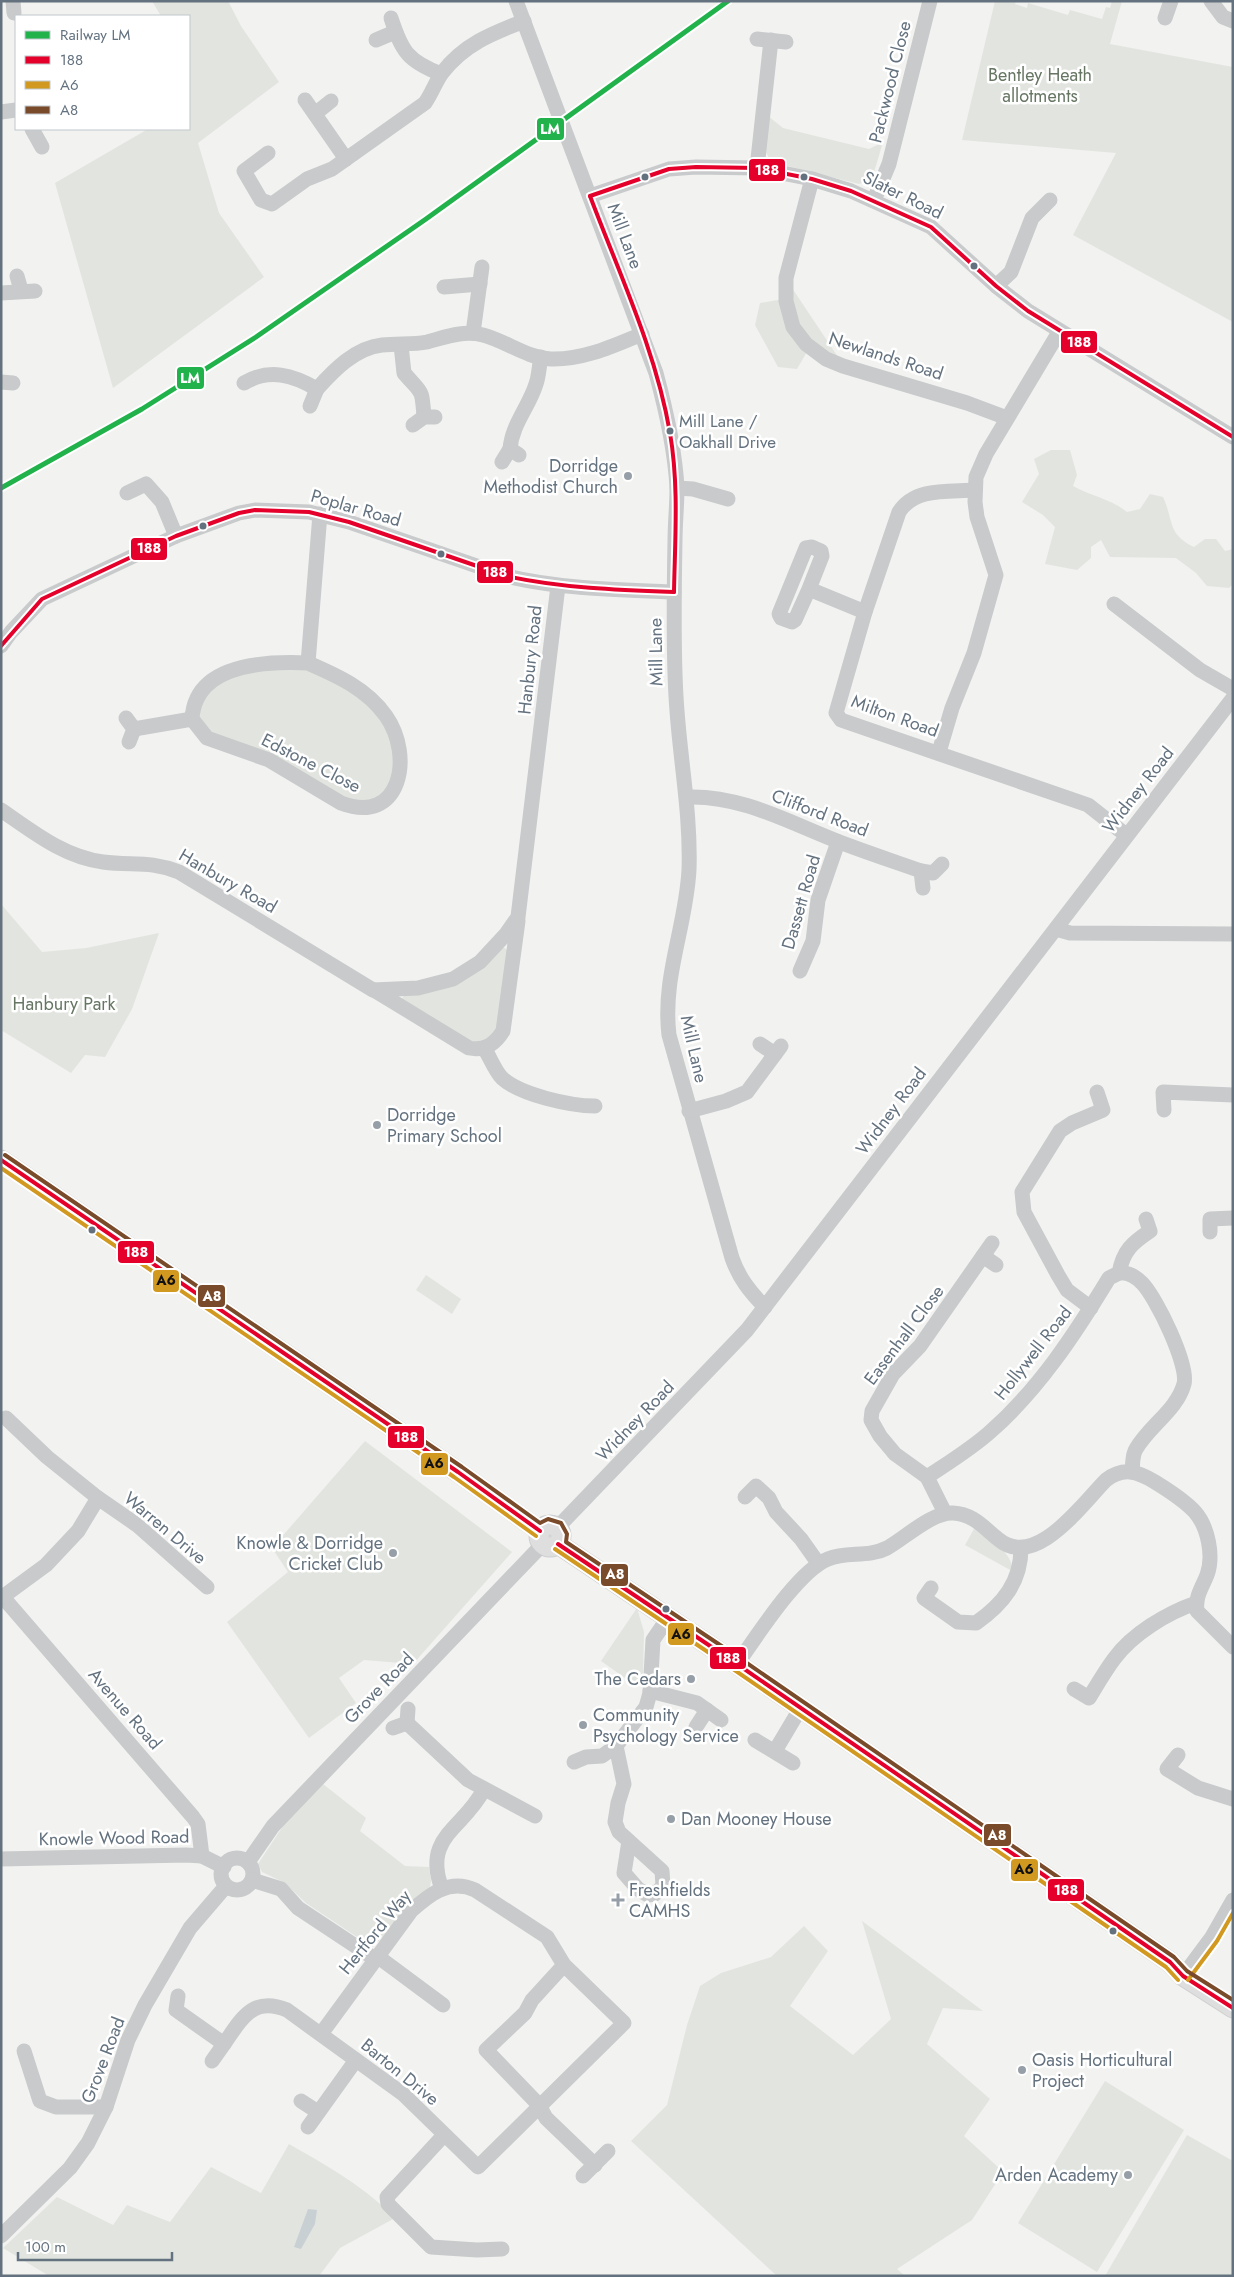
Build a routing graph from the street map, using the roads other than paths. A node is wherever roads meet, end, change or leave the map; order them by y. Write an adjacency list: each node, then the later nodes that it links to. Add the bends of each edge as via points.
1 (516, 1): 6 (street, Mill Lane)
2 (930, 1): 23 (street, Packwood Close, via 889,164)
3 (1172, 1): 5 (street)
4 (1211, 1): 7 (street, via 1223,17)
5 (1165, 18)
6 (524, 21): 10 (street, via 469,46); 22 (street, Mill Lane)
7 (1233, 21)
8 (376, 40): 10 (street, via 393,25 403,51 420,66)
9 (771, 40): 20 (street)
10 (441, 74): 19 (street, via 424,103)
11 (305, 100): 15 (street)
12 (331, 101): 15 (street)
13 (15, 110): 14 (street)
14 (1, 112)
15 (316, 113): 19 (street)
16 (33, 130): 17 (street)
17 (42, 148)
18 (268, 153): 19 (street, via 244,171 266,204 272,204 307,179 332,169)
19 (346, 159)
20 (757, 168): 21 (street, Slater Road); 22 (street, Slater Road, via 706,166 670,169)
21 (812, 179): 23 (street, Slater Road); 39 (street, Newlands Road, via 785,290 789,316 803,340 814,351 843,366)
22 (590, 196): 33 (street, Mill Lane)
23 (874, 200): 28 (street, Slater Road, via 931,227)
24 (1050, 200): 28 (street, via 1032,218 1011,272)
25 (482, 267): 26 (street)
26 (480, 284): 29 (street); 32 (street)
27 (24, 286): 30 (street)
28 (996, 286): 31 (street, Slater Road)
29 (444, 287)
30 (1, 293)
31 (1059, 332): 39 (street); 41 (street, Slater Road)
32 (473, 333): 34 (street); 35 (street)
33 (642, 334): 35 (street, via 578,357); 43 (street, Mill Lane, via 666,412)
34 (401, 345): 37 (street, via 381,345 352,357); 40 (street, via 404,373 419,387 422,395)
35 (541, 358): 42 (street, via 536,385 515,426 515,452)
36 (244, 383): 37 (street, via 263,374 274,374 293,377)
37 (317, 389): 38 (street)
38 (310, 406)
39 (1008, 418): 44 (street, via 986,454 976,477)
40 (424, 420)
41 (1233, 437)
42 (502, 462)
43 (677, 488): 46 (street); 51 (street, Mill Lane)
44 (975, 490): 53 (street, Milton Road, via 924,494 914,496 904,504); 61 (street, via 977,517 996,575 974,653)
45 (127, 493): 48 (street, via 146,484 162,502)
46 (729, 499)
47 (320, 514): 48 (street, Poplar Road, via 254,510); 49 (street, Poplar Road, via 506,576); 56 (street)
48 (176, 536): 54 (street, Poplar Road, via 42,599)
49 (558, 586): 51 (street, Poplar Road); 69 (street, Hanbury Road)
50 (809, 588): 53 (street)
51 (674, 592): 62 (street, Mill Lane, via 676,697)
52 (1114, 604): 57 (street, via 1200,670)
53 (865, 612): 61 (street, Milton Road, via 836,713 841,720)
54 (6, 628): 55 (street, Poplar Road)
55 (1, 646)
56 (308, 663): 59 (street, Edstone Close, via 256,663 230,671 196,697); 59 (street, Edstone Close, via 350,682 365,693 392,726 398,742 401,769 397,786 378,804 367,808 341,804 269,760 206,738)
57 (1233, 689)
58 (1233, 698): 64 (street, Widney Road)
59 (192, 719): 60 (street)
60 (130, 730)
61 (939, 752): 64 (street, Milton Road, via 1088,805)
62 (687, 797): 65 (street, Clifford Road, via 714,797 772,813); 80 (street, Mill Lane, via 689,874 667,990 666,1012)
63 (1, 810): 73 (street, Hanbury Road, via 77,856 104,862 155,864 179,872)
64 (1126, 835): 70 (street, Widney Road)
65 (838, 842): 67 (street, Clifford Road); 72 (street, Dassett Road, via 818,900 813,942)
66 (942, 864): 67 (street, via 933,873)
67 (921, 871): 68 (street)
68 (923, 888)
69 (518, 916): 73 (street, Hanbury Road, via 480,962 453,979 418,988); 75 (street, Hanbury Road, via 503,1030 498,1039)
70 (1056, 929): 71 (street, via 1070,933); 89 (street, Widney Road)
71 (1233, 934)
72 (800, 971)
73 (373, 990): 75 (street, Hanbury Road, via 469,1048)
74 (760, 1044): 80 (street, via 778,1050 747,1092)
75 (484, 1048): 78 (street, via 502,1078 520,1088 579,1106)
76 (1098, 1092): 90 (street, via 1103,1110 1060,1131 1022,1192 1024,1212 1058,1275 1067,1290)
77 (1233, 1095): 79 (street, via 1163,1092)
78 (595, 1106)
79 (1164, 1110)
80 (689, 1111): 89 (street, Mill Lane, via 736,1269 749,1291)
81 (1, 1160): 97 (main road)
82 (1233, 1218): 84 (street, via 1210,1219)
83 (1146, 1219): 88 (street, Hollywell Road, via 1150,1231 1131,1244)
84 (1210, 1232)
85 (992, 1243): 86 (street, Easenhall Close)
86 (983, 1256): 87 (street); 93 (street, Easenhall Close, via 920,1346 893,1374 872,1410 874,1428 894,1454)
87 (996, 1265)
88 (1118, 1273): 90 (street, Hollywell Road, via 1109,1278); 92 (street, via 1134,1276 1153,1298 1182,1364 1184,1377 1180,1392 1136,1448)
89 (766, 1308): 97 (street, Widney Road)
90 (1091, 1308): 93 (street, Hollywell Road, via 1018,1406 989,1434)
91 (6, 1418): 95 (street, Warren Drive, via 47,1458)
92 (1132, 1471): 98 (street, via 1113,1474 1045,1540); 103 (street, via 1162,1486 1194,1512 1202,1524 1208,1540 1209,1563)
93 (927, 1477): 96 (street)
94 (745, 1497): 99 (street, via 756,1486 769,1498 776,1512)
95 (98, 1498): 100 (street, Warren Drive, via 137,1525); 102 (street, Warren Drive, via 78,1531 46,1565)
96 (945, 1514): 98 (street, via 968,1516 999,1541); 99 (street, via 885,1550 870,1554 848,1553)
97 (549, 1537): 104 (main road); 126 (street, Grove Road, via 273,1826)
98 (1021, 1548): 101 (street, via 1020,1568 1014,1583 992,1610 976,1623 958,1622 924,1598)
99 (818, 1563): 106 (street, via 788,1596)
100 (206, 1587)
101 (931, 1588)
102 (2, 1597): 124 (street, Avenue Road, via 194,1817 201,1838)
103 (1196, 1603): 105 (street, via 1197,1611); 107 (street, via 1179,1609 1133,1641 1115,1658 1089,1698)
104 (668, 1618): 106 (main road); 108 (street, via 653,1640)
105 (1233, 1647)
106 (737, 1664): 109 (main road)
107 (1074, 1689)
108 (650, 1691): 110 (street, via 682,1698); 115 (street, via 646,1707)
109 (800, 1709): 116 (street); 134 (main road, via 1170,1962)
110 (707, 1710): 112 (street); 113 (street)
111 (403, 1720): 120 (street, via 468,1780)
112 (721, 1720)
113 (696, 1727)
114 (755, 1740): 116 (street)
115 (616, 1746): 118 (street, via 602,1756); 123 (street, via 624,1784 616,1822 619,1832)
116 (775, 1752): 119 (street)
117 (1178, 1755): 121 (street, via 1167,1769 1198,1788)
118 (574, 1762)
119 (793, 1763)
120 (484, 1789): 122 (street, via 522,1801); 130 (street, via 454,1826 435,1859)
121 (1233, 1799)
122 (535, 1816)
123 (629, 1841)
124 (202, 1856): 125 (street, Knowle Wood Road); 127 (street, Knowle Wood Road)
125 (1, 1859)
126 (248, 1862): 127 (street, via 233,1859); 128 (street)
127 (224, 1867): 129 (street, via 222,1874)
128 (252, 1880): 129 (street, via 240,1889 232,1890); 132 (street, via 281,1889 298,1908)
129 (226, 1886): 145 (street, Grove Road, via 190,1928 145,2005 128,2040)
130 (442, 1889): 132 (street, Hertford Way, via 428,1895 411,1911); 133 (street, Hertford Way, via 453,1885 466,1886 488,1896 498,1913 547,1937)
131 (1233, 1900): 134 (street, via 1212,1937)
132 (376, 1957): 135 (street); 138 (street, Hertford Way)
133 (564, 1965): 144 (street, via 532,2000 525,2013 486,2050); 144 (street, Hertford Way, via 624,2023)
134 (1183, 1976): 137 (main road)
135 (443, 2005)
136 (174, 2008): 139 (street)
137 (1233, 2008)
138 (321, 2034): 139 (street, Barton Drive, via 287,2010 274,2005 262,2006 244,2016); 141 (street, Barton Drive)
139 (224, 2044): 142 (street, Barton Drive)
140 (24, 2051): 145 (street, via 40,2101 56,2107)
141 (356, 2060): 146 (street); 148 (street, Barton Drive, via 403,2094)
142 (212, 2061)
143 (302, 2101): 146 (street)
144 (539, 2105): 148 (street, Barton Drive, via 478,2166); 150 (street, via 546,2118)
145 (106, 2107): 152 (street, Grove Road, via 88,2143 70,2168)
146 (318, 2112): 147 (street)
147 (308, 2127)
148 (444, 2135): 153 (street, via 387,2197 388,2204 431,2247)
149 (608, 2151): 150 (street)
150 (595, 2165): 151 (street)
151 (583, 2176)
152 (1, 2236)
153 (502, 2249)

